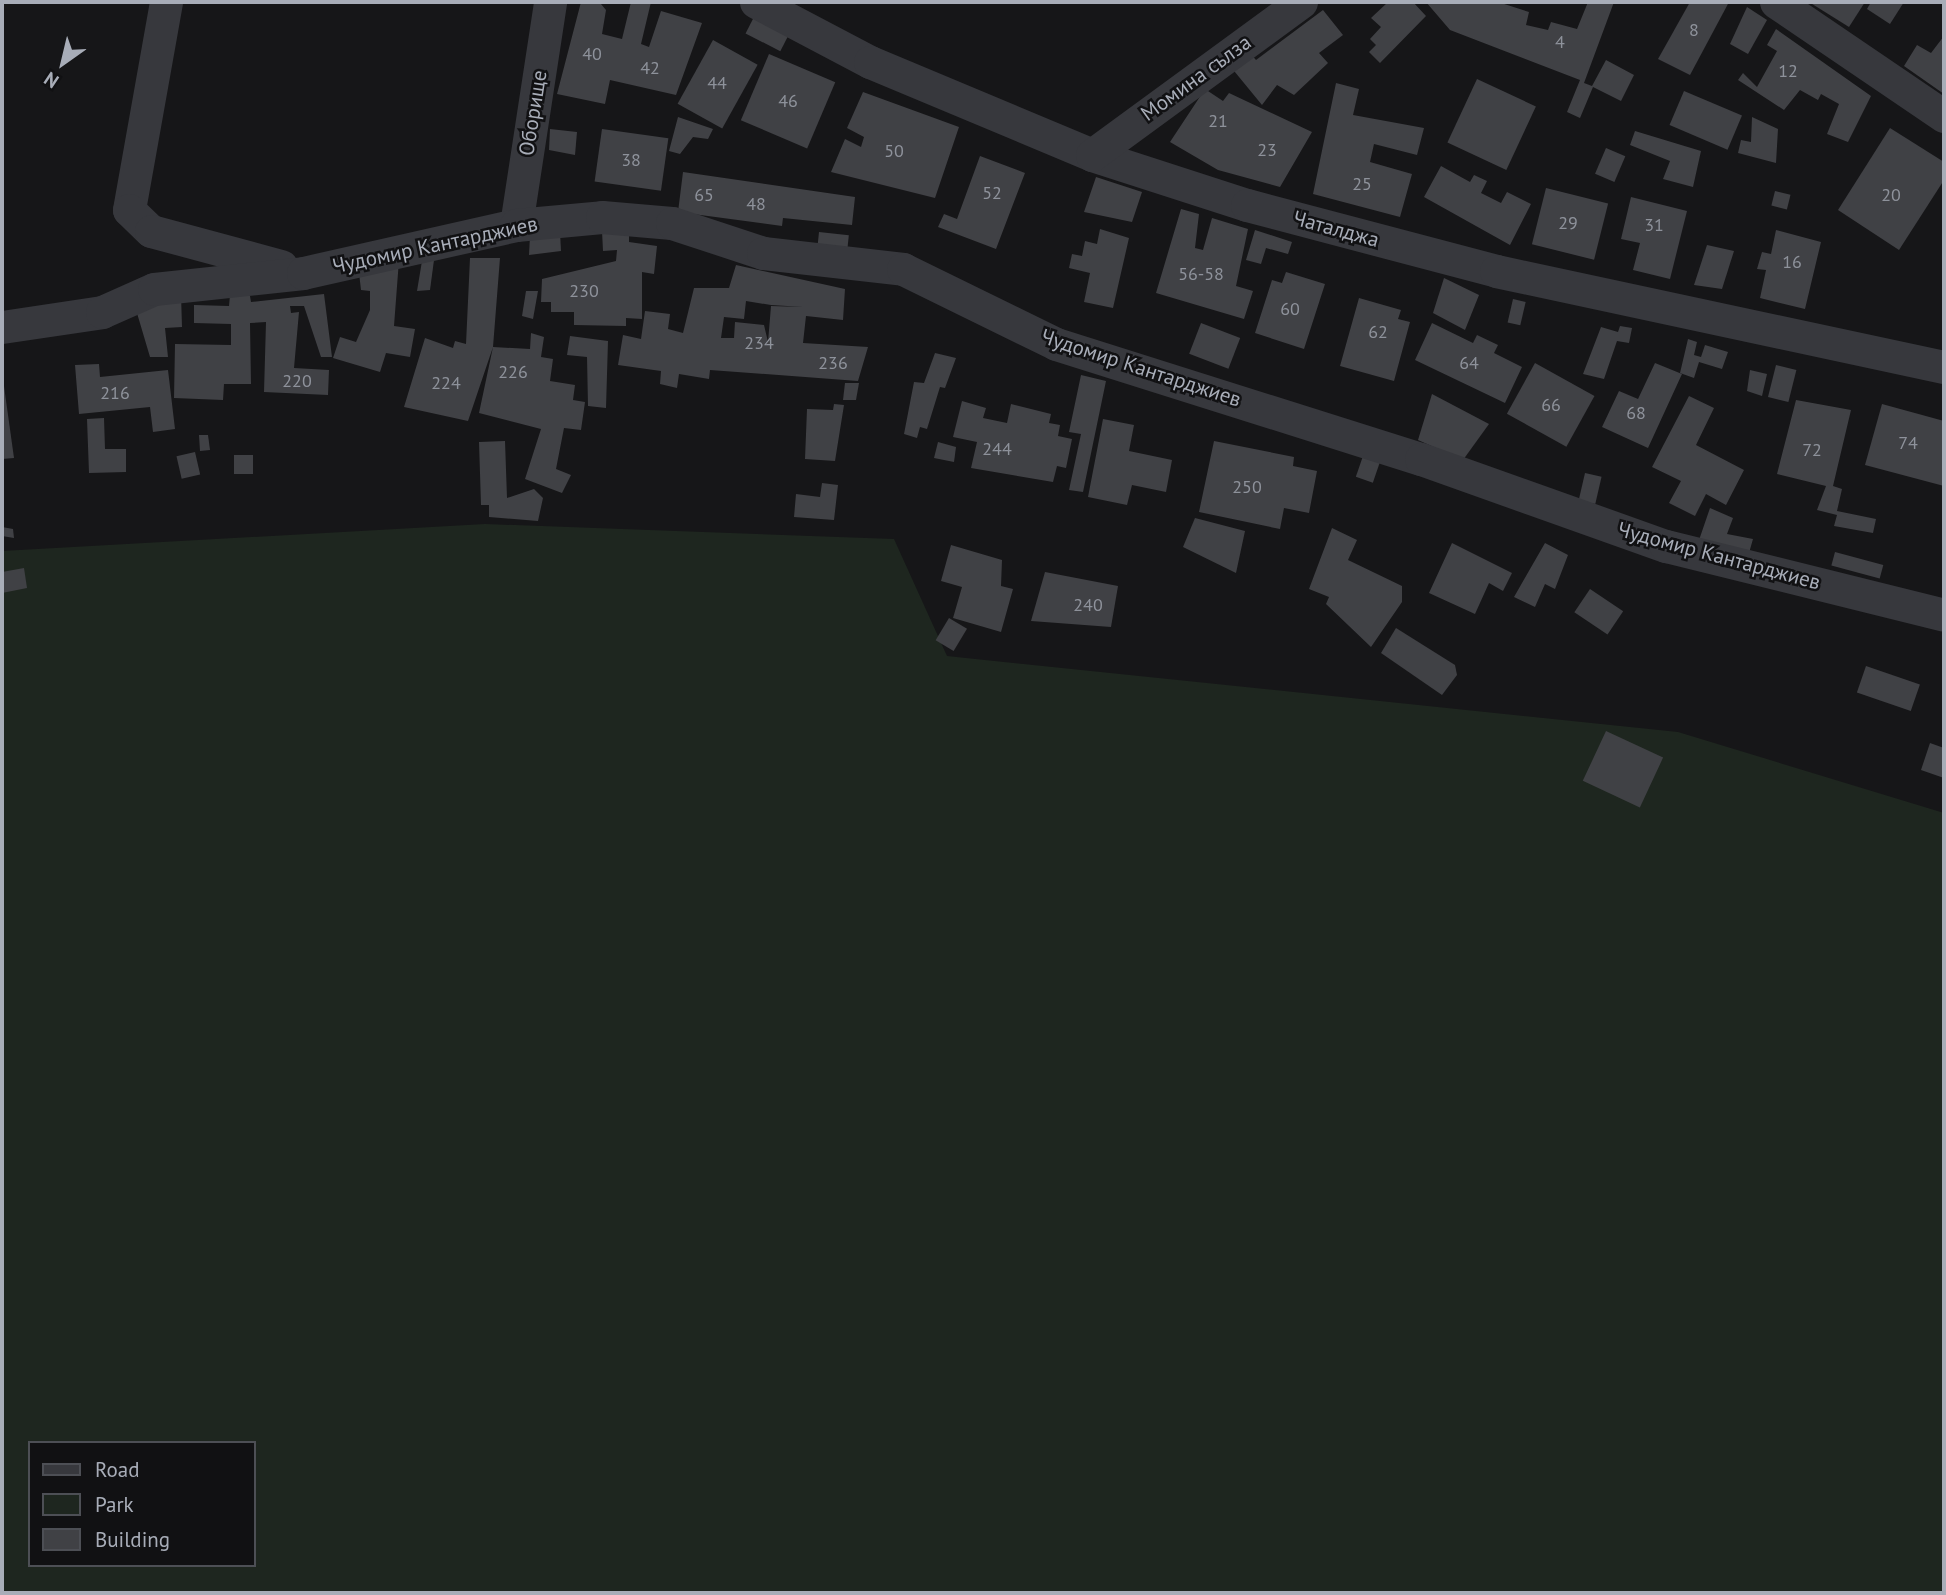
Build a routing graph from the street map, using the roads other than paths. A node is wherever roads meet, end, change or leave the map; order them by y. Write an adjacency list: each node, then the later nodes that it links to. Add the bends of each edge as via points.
1 (166, 2): 9 (street, via 128,188 134,220 151,231)
2 (551, 2): 8 (street, Оборище)
3 (756, 2): 7 (street, Чаталджа, via 870,62)
4 (1301, 2): 7 (street, Момина сълза)
5 (1776, 2): 6 (street)
6 (1944, 116)
7 (1092, 155): 11 (street, Чаталджа, via 1247,205 1496,271)
8 (516, 225): 9 (street, Чудомир Кантарджиев); 12 (street, Чудомир Кантарджиев, via 602,217 672,223 763,253 902,269 1056,344 1421,459 1666,546)
9 (303, 272): 10 (street, Чудомир Кантарджиев, via 154,289 102,312)
10 (2, 327)
11 (1944, 368)
12 (1944, 615)

